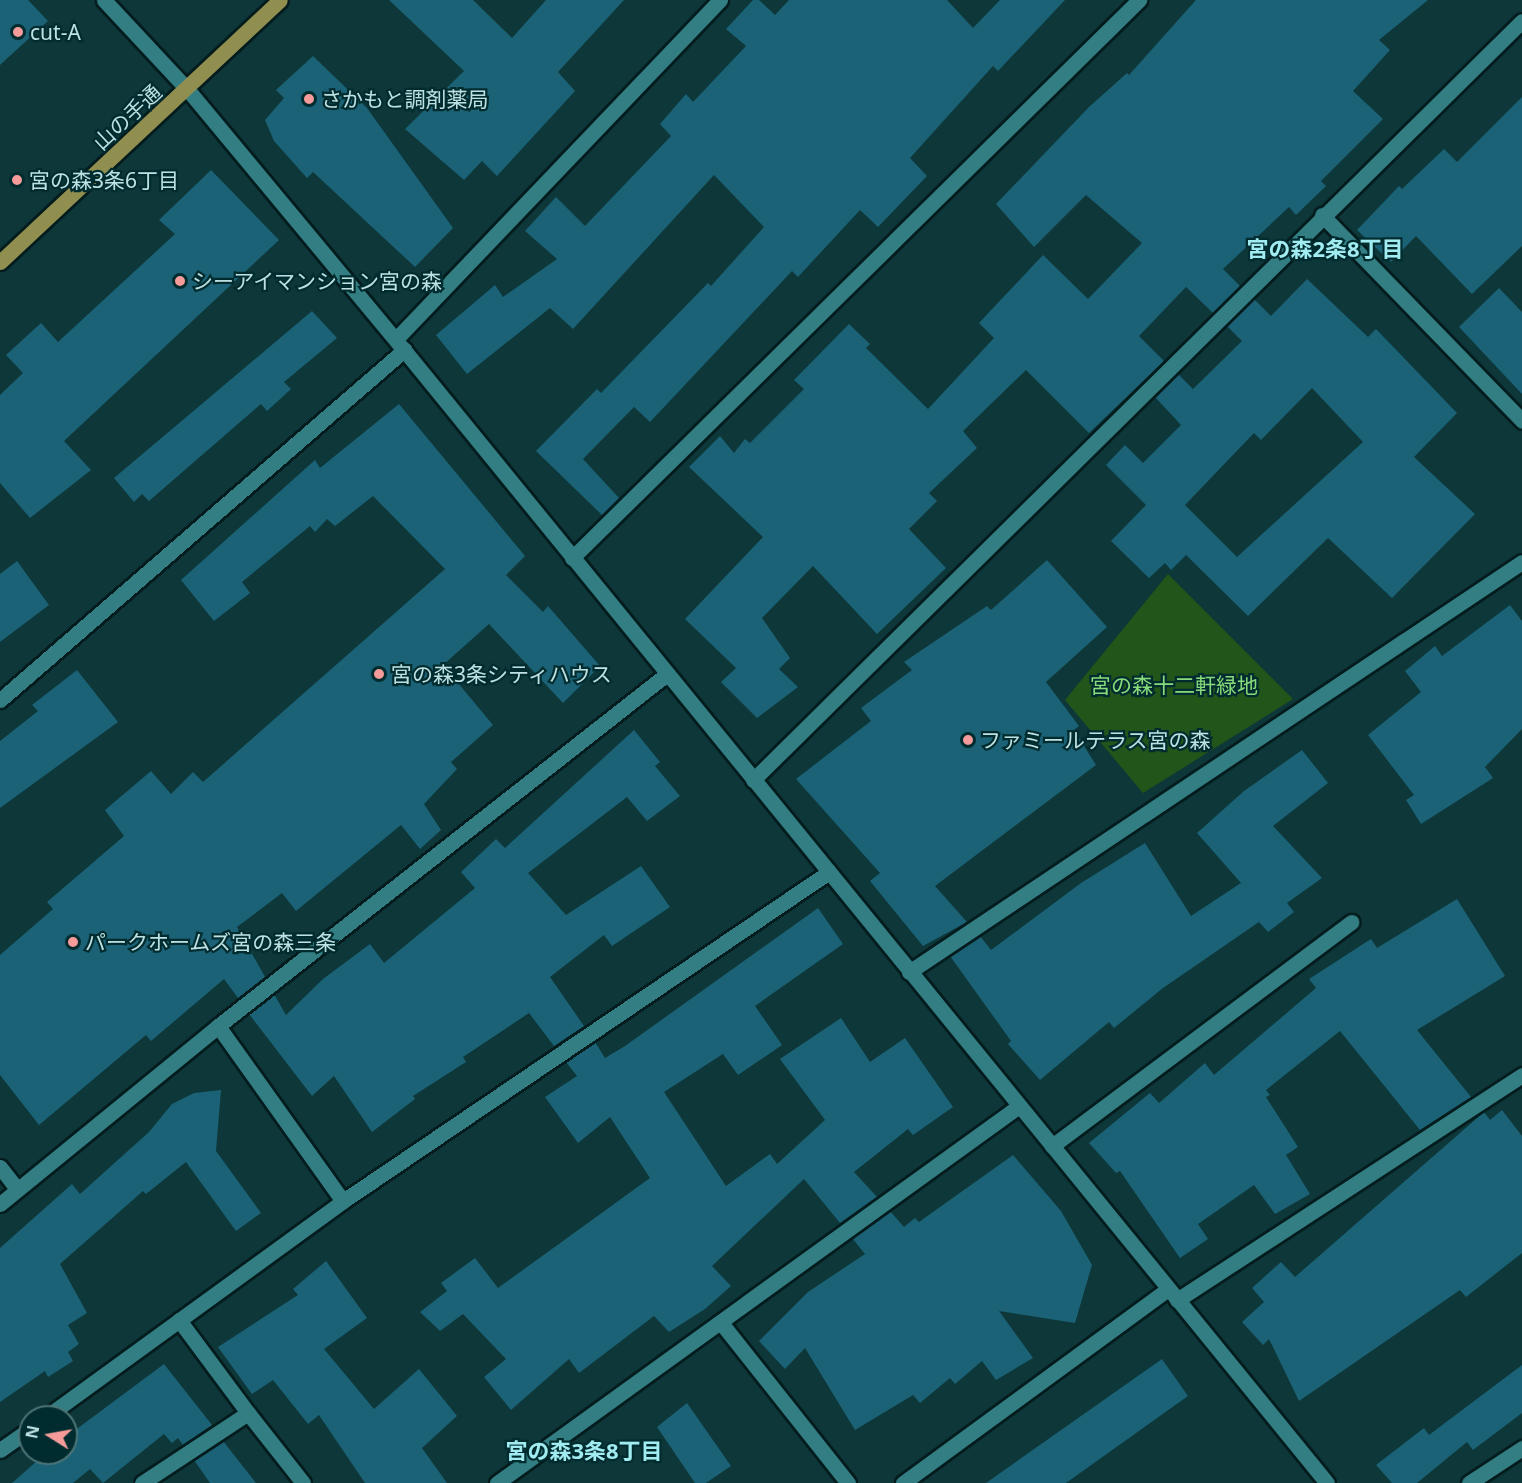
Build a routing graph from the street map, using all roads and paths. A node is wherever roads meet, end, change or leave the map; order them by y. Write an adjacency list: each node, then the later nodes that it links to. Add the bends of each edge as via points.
1 (104, 0): 6 (street)
2 (280, 0): 6 (main road, 山の手通)
3 (720, 0): 9 (street)
4 (1139, 0): 11 (street)
5 (1522, 21): 7 (street)
6 (188, 90): 8 (main road, 山の手通); 9 (street)
7 (1322, 215): 10 (street); 15 (street)
8 (0, 262)
9 (400, 345): 11 (street); 14 (street)
10 (1522, 422)
11 (572, 558): 13 (street)
12 (1522, 562): 18 (street)
13 (667, 674): 15 (street); 19 (street)
14 (0, 700)
15 (753, 780): 16 (street)
16 (829, 872): 18 (street); 25 (street)
17 (1351, 922): 22 (street)
18 (909, 972): 21 (street)
19 (218, 1026): 24 (street); 25 (street)
20 (1522, 1075): 27 (street)
21 (1019, 1106): 22 (street); 29 (street)
22 (1052, 1146): 27 (street)
23 (0, 1167): 24 (street)
24 (18, 1189): 26 (street)
25 (343, 1201): 28 (street)
26 (0, 1204)
27 (1173, 1295): 39 (street); 40 (street)
28 (178, 1320): 30 (street); 31 (street)
29 (722, 1324): 37 (street); 38 (street)
30 (62, 1405)
31 (248, 1413): 35 (street); 36 (street)
32 (18, 1437): 34 (street)
33 (1522, 1448): 41 (street)
34 (0, 1450)
35 (142, 1483)
36 (303, 1483)
37 (497, 1483)
38 (848, 1483)
39 (903, 1483)
40 (1327, 1483)
41 (1469, 1483)

